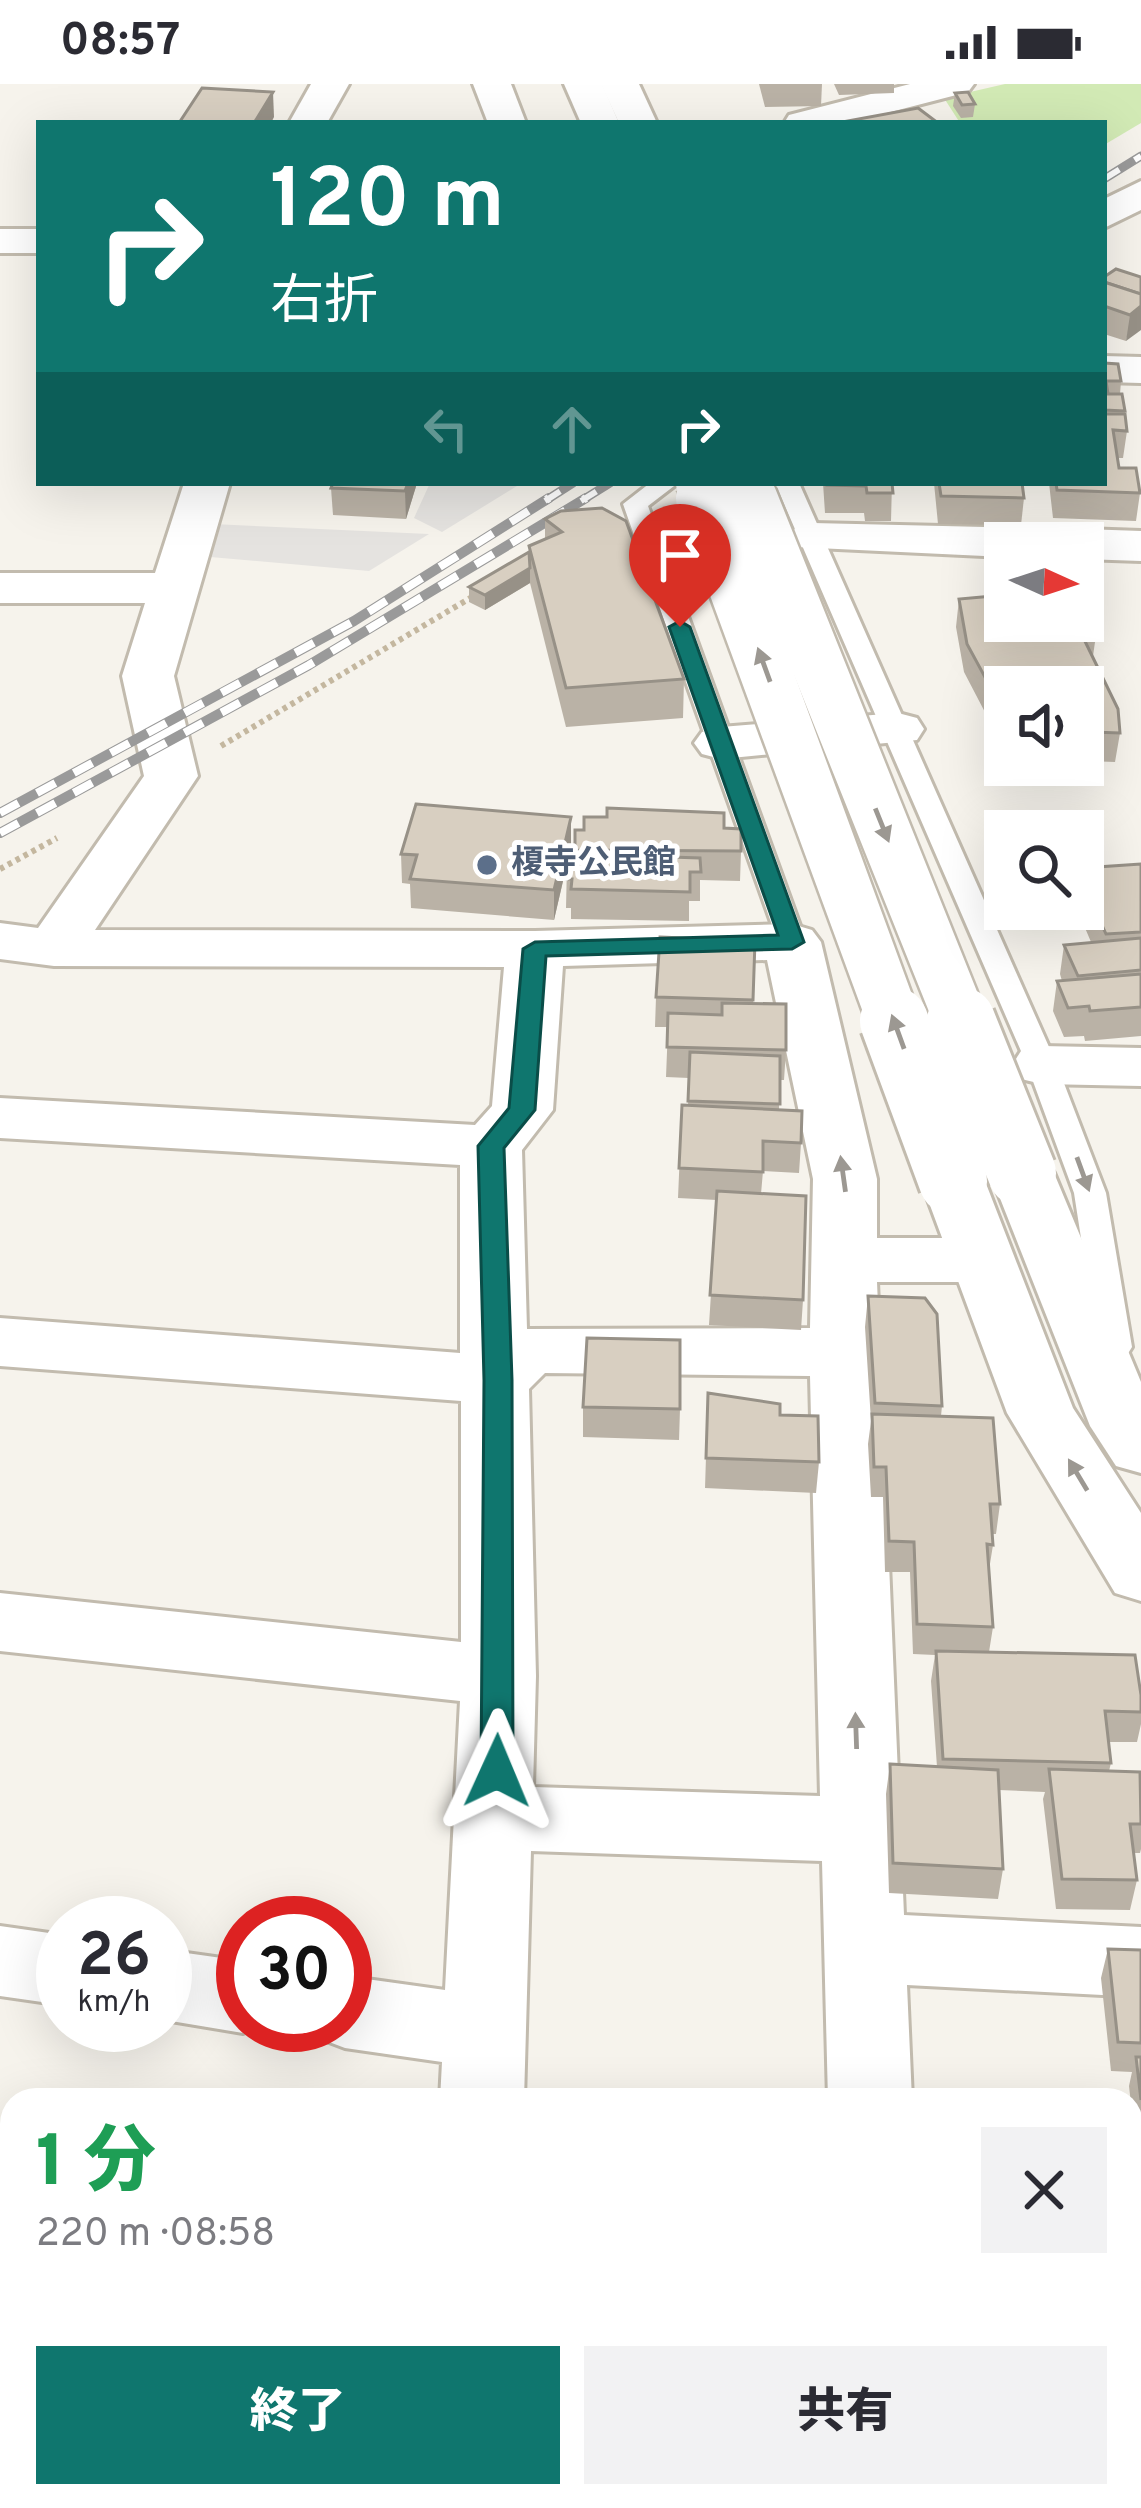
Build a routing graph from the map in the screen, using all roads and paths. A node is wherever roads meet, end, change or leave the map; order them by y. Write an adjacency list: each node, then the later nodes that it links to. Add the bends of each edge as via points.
1 (330, 84): 6 (street)
2 (492, 84): 7 (street)
3 (583, 84): 8 (street)
4 (620, 84): 9 (street)
5 (933, 96): 10 (street)
6 (310, 120)
7 (506, 120)
8 (599, 120)
9 (637, 120)
10 (817, 120)
11 (1141, 193): 12 (street)
12 (1107, 214)
13 (0, 241): 14 (street)
14 (36, 241)
15 (1107, 369): 16 (street)
16 (1141, 370)
17 (206, 486): 27 (street)
18 (662, 486): 30 (lane, via 635,504)
19 (698, 486): 41 (street, one-way to 19, bridge)
20 (745, 486): 45 (street, one-way to 45, bridge)
21 (789, 486): 22 (lane)
22 (813, 537): 23 (street); 29 (lane)
23 (984, 542)
24 (1104, 545): 25 (street)
25 (1140, 548)
26 (0, 588): 27 (street)
27 (174, 588): 31 (street, via 148,676)
28 (477, 593): 31 (path)
29 (898, 729): 30 (street); 36 (lane)
30 (722, 743): 33 (lane)
31 (171, 776): 32 (path); 34 (street)
32 (0, 869)
33 (792, 942): 35 (street); 40 (street, one-way to 33, via 845,1179)
34 (27, 945): 35 (street)
35 (535, 949): 39 (street, via 522,1110)
36 (1042, 1065): 37 (street); 45 (lane, one-way to 45, via 1090,1192)
37 (1141, 1067)
38 (0, 1118): 39 (street)
39 (491, 1146): 44 (street)
40 (846, 1260): 41 (street); 43 (street)
41 (980, 1260): 46 (street, one-way to 41, via 1041,1413)
42 (0, 1342): 44 (street)
43 (843, 1352): 44 (street, via 545,1348 518,1355); 50 (street, one-way to 43)
44 (498, 1380): 48 (street)
45 (1133, 1437)
46 (1141, 1573)
47 (0, 1622): 48 (street)
48 (499, 1676): 49 (street)
49 (496, 1818): 50 (street); 56 (street)
50 (859, 1830): 51 (street)
51 (863, 1948): 53 (street); 57 (street)
52 (0, 1961): 54 (street)
53 (1141, 1962)
54 (36, 1966)
55 (372, 2022): 56 (street)
56 (484, 2066)
57 (869, 2088)

